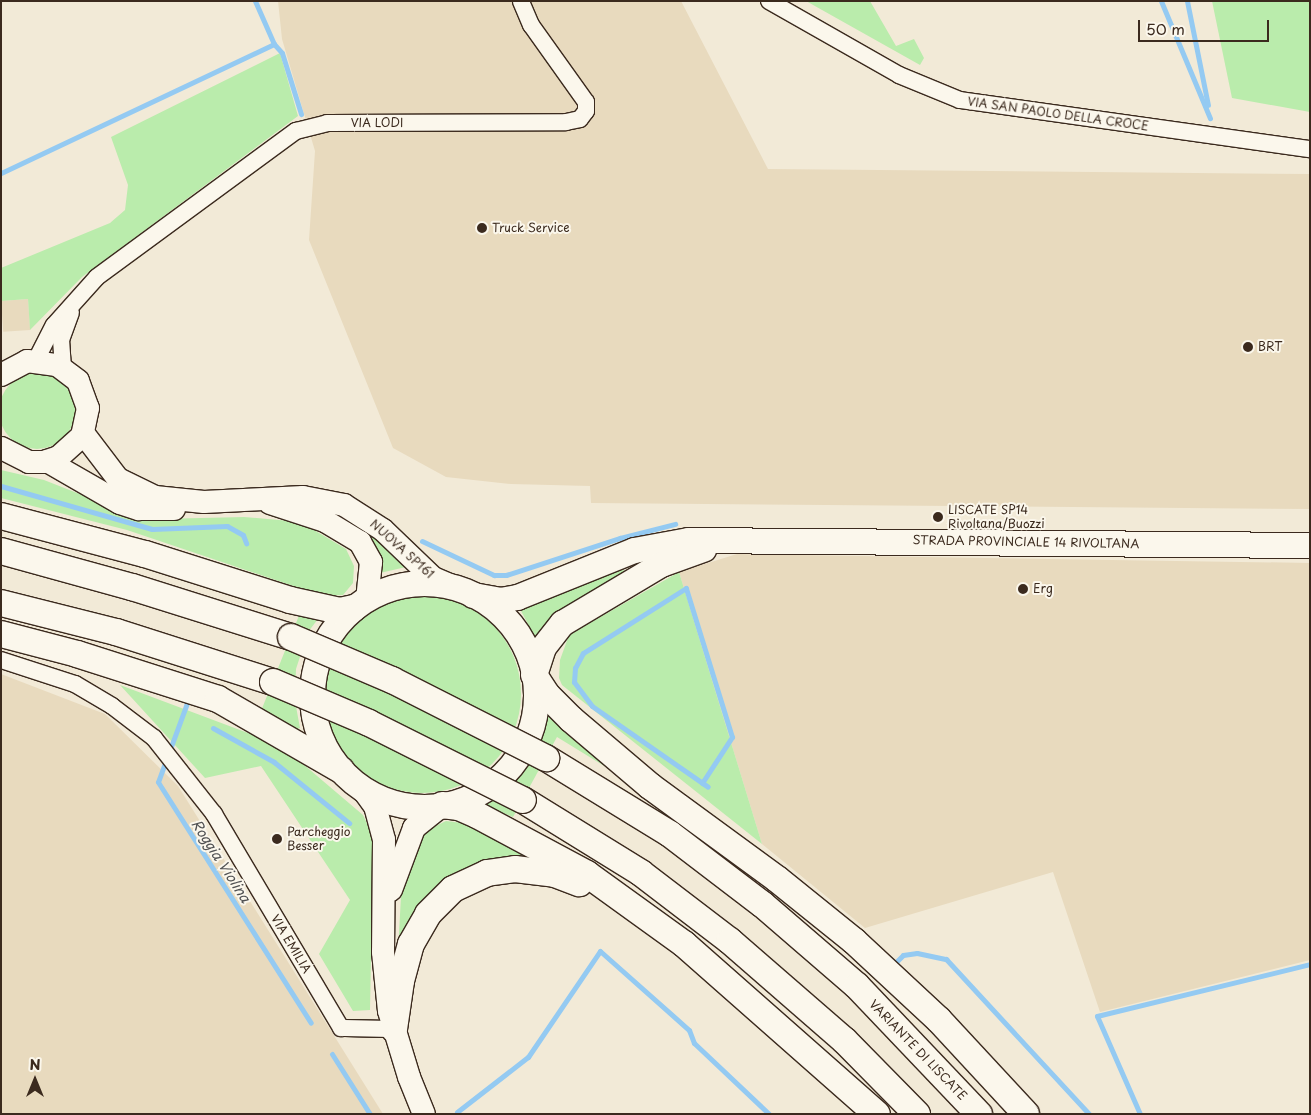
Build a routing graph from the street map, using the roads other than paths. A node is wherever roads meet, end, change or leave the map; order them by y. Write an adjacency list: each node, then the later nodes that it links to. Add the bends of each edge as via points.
1 (521, 1): 4 (street, VIA LODI, via 531,26 586,102 586,111 580,119 566,122 327,123 311,126 284,138 112,264)
2 (769, 1): 3 (street, VIA SAN PAOLO DELLA CROCE, via 906,78 960,100)
3 (1310, 149)
4 (88, 286): 5 (street, VIA LODI); 6 (street, VIA LODI, via 63,331)
5 (19, 359): 6 (main road); 7 (main road)
6 (63, 368): 8 (main road, via 78,381 86,397 88,415)
7 (1, 375)
8 (83, 433): 10 (main road, NUOVA SP161, via 69,451); 12 (main road, NUOVA SP161, via 102,462 125,484 156,497)
9 (1, 448): 10 (main road, NUOVA SP161, via 22,460)
10 (47, 461): 12 (main road, NUOVA SP161, via 112,499 139,509 166,510)
11 (258, 499): 12 (main road, NUOVA SP161); 17 (main road, NUOVA SP161, via 310,497 344,505 383,530 433,578); 19 (main road, NUOVA SP161, via 325,521 360,542 371,562)
12 (204, 502)
13 (1, 516): 19 (highway, via 145,554 290,600 340,610)
14 (742, 540): 15 (main road, STRADA PROVINCIALE 14 RIVOLTANA); 17 (main road, STRADA PROVINCIALE 14 RIVOLTANA, via 688,540 657,544 516,597 500,600); 22 (main road, STRADA PROVINCIALE 14 RIVOLTANA, via 690,552 661,564 570,617 547,641)
15 (1310, 545)
16 (1, 551): 32 (highway, VARIANTE DI LISCATE, bridge, via 123,584 291,637 392,680 546,758 670,834 762,904 857,986)
17 (466, 592): 19 (main road, STRADA PROVINCIALE 14 RIVOLTANA, via 433,584 410,584); 22 (main road, via 495,609 511,626 527,651)
18 (1, 603): 31 (highway, bridge, via 116,632 273,682 369,723 523,800 640,872 730,940 844,1040)
19 (361, 604): 23 (main road, via 338,624 323,646 312,686 318,731)
20 (1, 634): 23 (highway, via 78,654 218,699)
21 (1, 660): 28 (street, VIA EMILIA, via 75,684 112,706 160,745 214,814 341,1028)
22 (534, 675): 25 (main road, via 534,717 526,741 514,761 482,790); 33 (highway, via 547,695 571,719 650,786 777,879 854,941 945,1026)
23 (341, 770): 24 (main road)
24 (360, 787): 25 (main road, via 402,805); 26 (main road, via 373,802 382,827)
25 (442, 805): 26 (main road, via 422,819 410,836); 27 (highway, via 477,815 587,874)
26 (384, 915): 28 (main road, via 385,977)
27 (711, 967): 28 (highway, via 575,881 543,872 500,870 463,883 428,914 406,956); 30 (highway)
28 (394, 1029): 29 (main road)
29 (424, 1114)
30 (877, 1114)
31 (917, 1114)
32 (979, 1114)
33 (1026, 1114)

